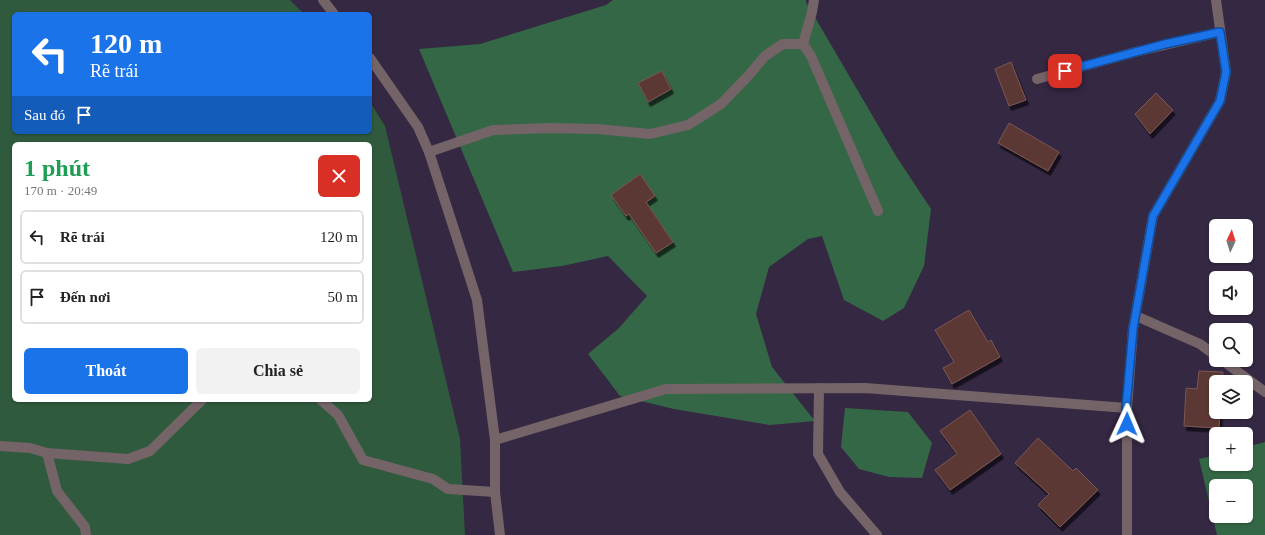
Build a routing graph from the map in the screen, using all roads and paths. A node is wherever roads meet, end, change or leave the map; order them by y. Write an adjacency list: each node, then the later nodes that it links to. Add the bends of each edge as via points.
1 (323, 0): 4 (street)
2 (814, 0): 6 (street)
3 (1216, 0): 5 (street)
4 (332, 12)
5 (1220, 32): 8 (street); 11 (street, via 1226,72 1220,101 1153,216)
6 (803, 44): 9 (street, via 783,44 765,56 721,104 688,125 650,134 597,129 493,130); 10 (street, via 811,56)
7 (372, 61): 9 (street, via 418,127)
8 (1037, 78)
9 (429, 152): 19 (street, via 478,300)
10 (878, 211)
11 (1136, 316): 12 (street, via 1200,344); 18 (street)
12 (1209, 351)
13 (1231, 367): 15 (street)
14 (819, 388): 18 (street, via 865,388); 19 (street, via 666,390); 25 (street, via 818,454 840,492)
15 (1265, 392)
16 (200, 402): 21 (street, via 150,451 128,459)
17 (323, 402): 22 (street, via 338,415 363,460 433,479 448,489)
18 (1126, 408): 26 (street)
19 (495, 440): 22 (street)
20 (0, 446): 21 (street, via 30,448)
21 (47, 454): 23 (street, via 57,491 85,527)
22 (495, 492): 24 (street)
23 (86, 535)
24 (500, 535)
25 (877, 535)
26 (1127, 535)

